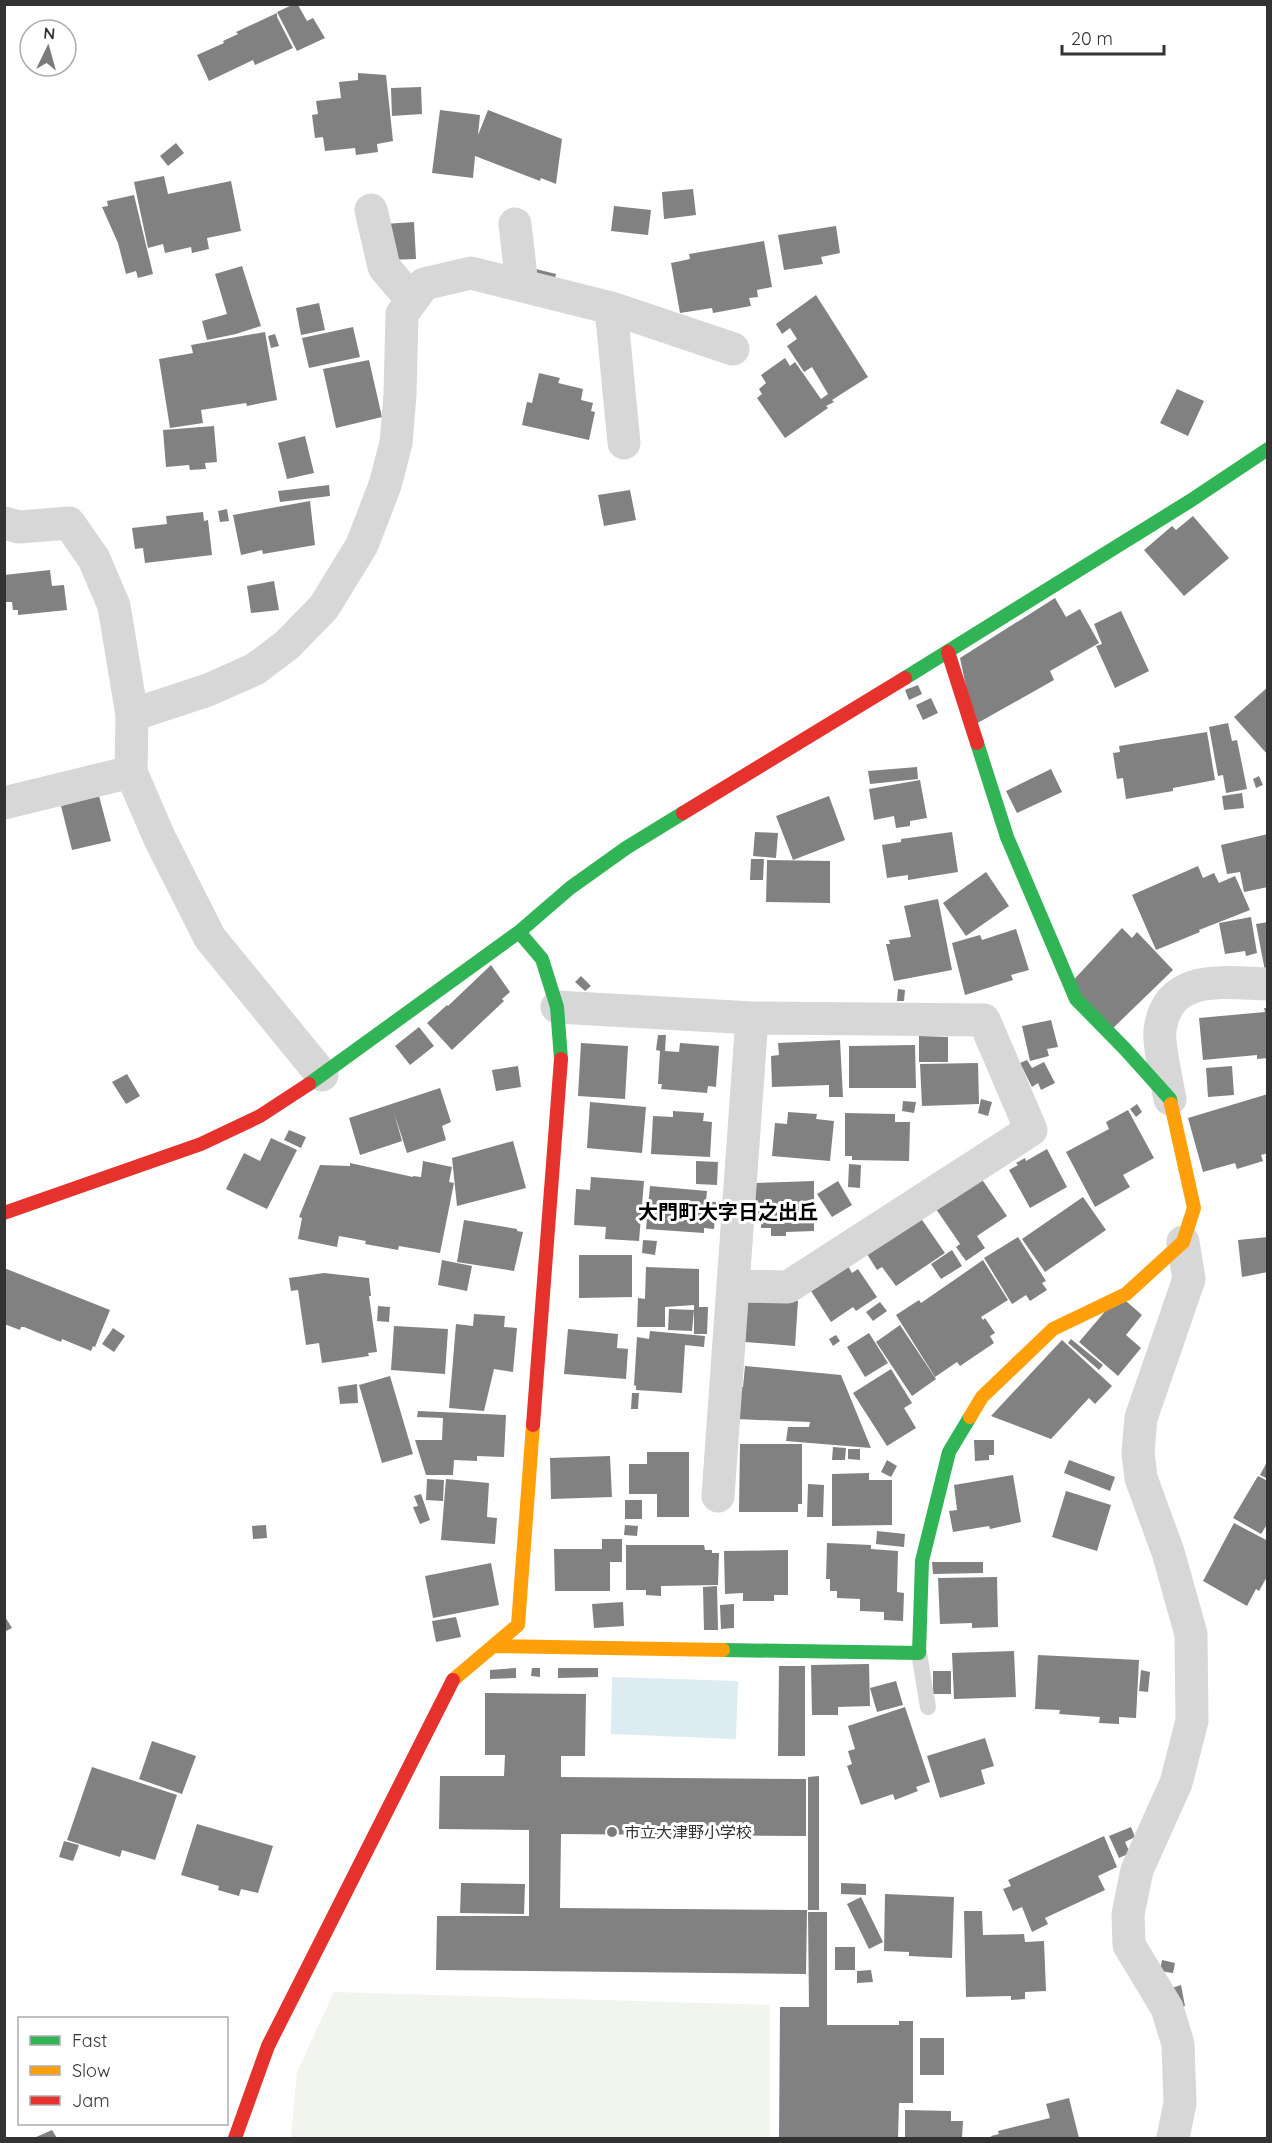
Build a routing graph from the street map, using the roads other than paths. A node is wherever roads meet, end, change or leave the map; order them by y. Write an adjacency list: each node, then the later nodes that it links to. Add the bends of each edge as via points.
1 (371, 210): 4 (street, via 384,267)
2 (515, 224): 3 (street)
3 (522, 286): 4 (street, via 471,273 424,284); 5 (street)
4 (412, 300): 11 (street, via 402,314 396,442 385,485 362,546 324,607 287,645 255,669 208,690)
5 (611, 308): 6 (street); 7 (street)
6 (733, 349)
7 (624, 443)
8 (1268, 449): 10 (street)
9 (4, 523): 11 (street, via 19,527 69,523 94,559 114,606)
10 (948, 652): 14 (street, via 626,848 570,888); 19 (street, via 1007,837 1076,999)
11 (132, 715): 12 (street)
12 (131, 772): 13 (street); 18 (street, via 210,938)
13 (4, 803)
14 (519, 932): 16 (street, via 542,959); 18 (street)
15 (1268, 984): 19 (street, via 1210,983 1183,989 1166,1008 1159,1032)
16 (557, 1007): 17 (street); 24 (street, via 561,1052 518,1625)
17 (752, 1018): 22 (street); 22 (street, via 984,1020 1031,1130 788,1287)
18 (322, 1075): 20 (street, via 260,1116 201,1144)
19 (1170, 1099): 21 (street, via 1194,1208)
20 (4, 1213)
21 (1182, 1242): 25 (street, via 1126,1294 1053,1329 982,1397 949,1452 922,1561); 28 (street, via 1189,1279 1141,1418 1138,1453 1141,1478 1168,1552 1191,1634 1192,1721 1176,1783 1137,1870 1128,1914 1129,1945 1167,2008 1178,2044 1180,2103)
22 (734, 1286): 23 (street)
23 (718, 1496)
24 (493, 1646): 25 (street); 27 (street, via 452,1682 268,2046)
25 (919, 1653): 26 (lane)
26 (928, 1707)
27 (235, 2139)
28 (1173, 2139)

